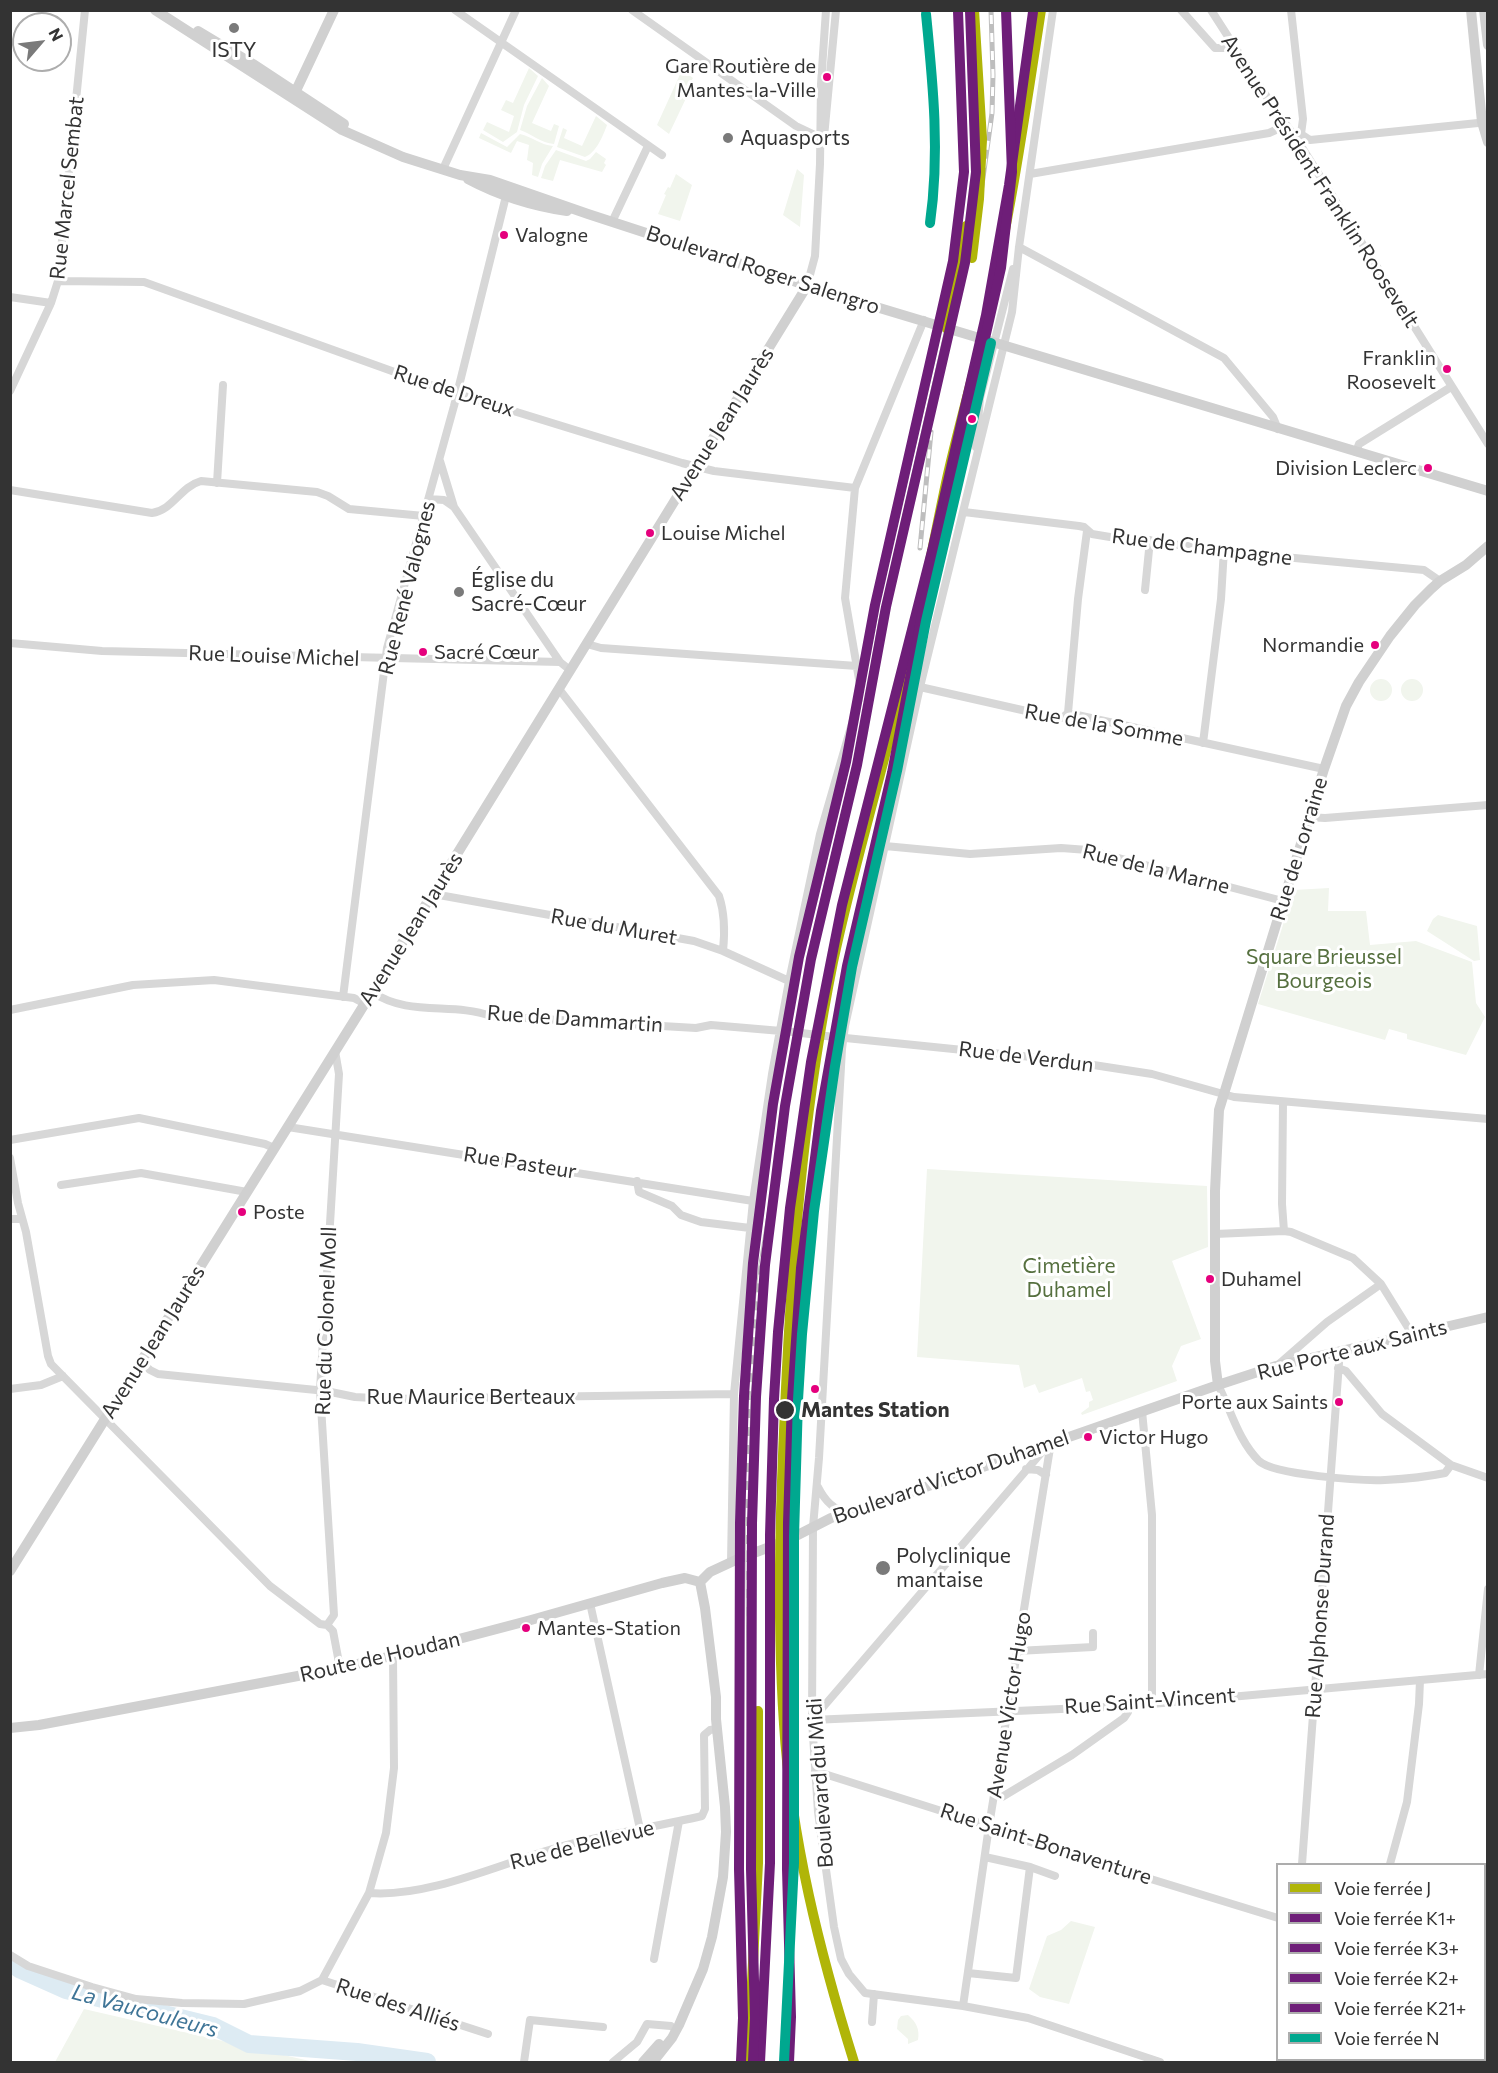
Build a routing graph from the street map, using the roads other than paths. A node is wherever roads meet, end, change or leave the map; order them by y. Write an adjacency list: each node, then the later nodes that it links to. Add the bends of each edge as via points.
1 (85, 10): 33 (street, Rue Marcel Sembat)
2 (155, 10): 19 (main road, Boulevard Roger Salengro)
3 (165, 10): 19 (main road, Boulevard Roger Salengro)
4 (334, 10): 19 (main road)
5 (455, 10): 16 (street)
6 (516, 10): 16 (street)
7 (632, 10): 23 (street, via 796,126)
8 (826, 10): 23 (street)
9 (836, 10): 23 (street)
10 (1053, 10): 29 (street, Boulevard du Midi)
11 (1182, 10): 18 (street, via 1215,48)
12 (1211, 10): 18 (street, Avenue Président Franklin Roosevelt)
13 (1291, 10): 24 (street, via 1303,118)
14 (1471, 10): 21 (main road)
15 (1484, 10): 17 (main road)
16 (501, 43): 26 (street); 28 (street)
17 (1488, 45)
18 (1235, 48): 20 (street, Avenue Président Franklin Roosevelt)
19 (294, 95): 28 (main road, Boulevard Roger Salengro, via 364,139)
20 (1274, 108): 24 (street, Avenue Président Franklin Roosevelt); 29 (street, via 1278,129 1269,133)
21 (1484, 109): 22 (main road)
22 (1485, 122): 24 (street, via 1310,140); 25 (main road)
23 (822, 136): 34 (street, via 815,256)
24 (1299, 136): 40 (street, Avenue Président Franklin Roosevelt)
25 (1488, 142)
26 (648, 146): 27 (street); 31 (street)
27 (662, 155)
28 (443, 169): 30 (main road, Boulevard Roger Salengro, via 495,192)
29 (1030, 174): 32 (street, Boulevard du Midi)
30 (507, 190): 31 (main road, Boulevard Roger Salengro, via 557,209); 42 (street, Rue René Valognes)
31 (612, 222): 34 (main road, Boulevard Roger Salengro)
32 (1019, 247): 38 (street, Boulevard du Midi, via 1012,312); 43 (street, via 1224,358 1273,417)
33 (58, 281): 36 (street, Rue Marcel Sembat); 42 (street, Rue de Dreux, via 144,282)
34 (807, 286): 37 (main road, Boulevard Roger Salengro); 47 (main road, Avenue Jean Jaurès)
35 (10, 297): 36 (street)
36 (51, 303): 41 (street, Rue Marcel Sembat)
37 (924, 320): 38 (main road, Boulevard Roger Salengro); 49 (street)
38 (994, 342): 43 (main road, Boulevard Roger Salengro); 54 (street, Boulevard du Midi, via 976,464)
39 (224, 385): 48 (street)
40 (1451, 387): 44 (street, Avenue Président Franklin Roosevelt); 45 (street, via 1359,444)
41 (10, 391)
42 (457, 394): 46 (street, Rue René Valognes); 47 (street, Rue de Dreux)
43 (1278, 429): 45 (main road, Boulevard Roger Salengro)
44 (1488, 444)
45 (1356, 453): 51 (main road, Boulevard Roger Salengro)
46 (440, 460): 52 (street, Rue René Valognes); 53 (street)
47 (696, 467): 49 (street, Rue de Dreux); 63 (main road, Avenue Jean Jaurès)
48 (217, 483): 50 (street, via 190,484 162,511 152,513); 55 (street, via 317,492 349,509)
49 (855, 488): 66 (street, via 845,598)
50 (10, 490)
51 (1488, 491)
52 (429, 499): 53 (street, via 444,500); 55 (street, Rue René Valognes)
53 (454, 507): 65 (street)
54 (964, 512): 56 (street, Rue de Champagne, via 1079,526); 68 (street, Boulevard du Midi)
55 (424, 516): 64 (street, Rue René Valognes)
56 (1087, 531): 57 (street, Rue de Champagne); 70 (street)
57 (1150, 540): 59 (street, Rue de Champagne); 61 (street)
58 (1488, 546): 60 (main road, Rue de Lorraine)
59 (1224, 549): 60 (street, Rue de Champagne, via 1424,570); 71 (street)
60 (1440, 581): 72 (main road, Rue de Lorraine, via 1402,621 1359,682 1346,706)
61 (1145, 590)
62 (10, 643): 64 (street, Rue Louise Michel, via 102,651)
63 (587, 644): 66 (street); 67 (main road, Avenue Jean Jaurès)
64 (385, 659): 65 (street, Rue Louise Michel); 81 (street, Rue René Valognes)
65 (560, 662): 67 (street)
66 (857, 666): 79 (street, via 860,699 820,834)
67 (570, 670): 69 (main road, Avenue Jean Jaurès)
68 (920, 687): 70 (street, Rue de la Somme, via 1053,717 1062,718); 75 (street, Boulevard du Midi)
69 (559, 689): 76 (main road, Avenue Jean Jaurès); 78 (street, via 714,886 723,906)
70 (1068, 713): 71 (street, Rue de la Somme)
71 (1203, 743): 72 (street, Rue de la Somme)
72 (1324, 770): 74 (main road, Rue de Lorraine)
73 (1488, 805): 74 (street)
74 (1308, 817): 77 (main road, Rue de Lorraine)
75 (885, 846): 77 (street, Rue de la Marne, via 970,854 1088,850); 86 (street, Boulevard du Midi)
76 (434, 892): 78 (street, Rue du Muret, via 694,941); 80 (main road, Avenue Jean Jaurès)
77 (1283, 901): 88 (main road, Rue de Lorraine)
78 (723, 951): 79 (street, Rue du Muret)
79 (789, 981): 84 (street)
80 (372, 992): 82 (main road, Avenue Jean Jaurès); 84 (street, Rue de Dammartin, via 393,1002 432,1010 491,1016)
81 (343, 997): 82 (street); 83 (street, via 214,980 133,985)
82 (365, 1004): 87 (main road, Avenue Jean Jaurès)
83 (10, 1010)
84 (781, 1031): 85 (street, Rue de Dammartin); 99 (street)
85 (793, 1032): 86 (street, Rue de Verdun, bridge)
86 (844, 1037): 88 (street, Rue de Verdun, via 1061,1060 1152,1074); 125 (street, Boulevard du Midi)
87 (335, 1051): 91 (main road, Avenue Jean Jaurès); 92 (street, Rue du Colonel Moll, via 339,1074)
88 (1224, 1094): 89 (street, Rue de Verdun); 104 (main road, Rue de Lorraine, via 1219,1110)
89 (1283, 1102): 90 (street, Rue de Verdun); 103 (street)
90 (1488, 1119)
91 (288, 1127): 92 (street, Rue Pasteur); 94 (main road, Avenue Jean Jaurès)
92 (335, 1135): 96 (street, Rue Pasteur); 115 (street, Rue du Colonel Moll)
93 (10, 1140): 94 (street, via 139,1118)
94 (274, 1148): 98 (main road, Avenue Jean Jaurès)
95 (10, 1158): 100 (street)
96 (637, 1181): 99 (street, Rue Pasteur); 102 (street, via 639,1192 672,1206 681,1215 701,1222)
97 (61, 1185): 98 (street, via 141,1173)
98 (247, 1192): 109 (main road, Avenue Jean Jaurès)
99 (753, 1201): 102 (street)
100 (22, 1219): 101 (street); 112 (street, via 48,1356)
101 (10, 1220)
102 (750, 1228): 116 (street)
103 (1284, 1231): 104 (street); 105 (street, via 1353,1258)
104 (1215, 1234): 113 (main road, Rue de Lorraine)
105 (1381, 1284): 107 (street); 110 (street)
106 (1488, 1317): 107 (main road, Rue Porte aux Saints)
107 (1412, 1334): 108 (main road, Rue Porte aux Saints)
108 (1338, 1352): 110 (main road, Rue Porte aux Saints); 111 (street, Rue Alphonse Durand)
109 (141, 1362): 115 (street, Rue Maurice Berteaux, via 158,1374); 118 (main road, Avenue Jean Jaurès)
110 (1276, 1366): 113 (main road, Rue Porte aux Saints)
111 (1338, 1368): 120 (street, via 1346,1371 1382,1414); 123 (street, Rue Alphonse Durand)
112 (63, 1376): 114 (street); 118 (street)
113 (1218, 1385): 117 (main road, Boulevard Victor Duhamel); 123 (street, via 1233,1422 1262,1463 1284,1471)
114 (10, 1389)
115 (320, 1390): 116 (street, Rue Maurice Berteaux, via 391,1399); 133 (street, Rue du Colonel Moll, via 334,1615)
116 (735, 1394): 128 (street)
117 (1142, 1411): 119 (main road, Boulevard Victor Duhamel); 141 (street, via 1152,1515)
118 (105, 1418): 129 (main road, Avenue Jean Jaurès); 133 (street, via 270,1586 320,1624)
119 (1051, 1442): 121 (street); 122 (street, Avenue Victor Hugo); 126 (main road, Boulevard Victor Duhamel)
120 (1451, 1465): 123 (street, via 1445,1473 1384,1480); 124 (street)
121 (1026, 1469): 122 (street); 144 (street)
122 (1046, 1475): 135 (street, Avenue Victor Hugo)
123 (1329, 1476): 140 (street, Rue Alphonse Durand)
124 (1488, 1478)
125 (817, 1486): 126 (street, via 834,1508); 127 (street, Boulevard du Midi)
126 (852, 1511): 127 (main road, Boulevard Victor Duhamel)
127 (813, 1527): 128 (main road, Boulevard Victor Duhamel, bridge); 144 (street, Boulevard du Midi)
128 (734, 1560): 130 (main road)
129 (10, 1571)
130 (700, 1582): 132 (main road, Route de Houdan, via 672,1580); 145 (main road, via 716,1697)
131 (1488, 1589): 138 (street)
132 (591, 1604): 136 (main road, Route de Houdan); 151 (street)
133 (327, 1625): 137 (street, via 333,1631)
134 (1093, 1634): 135 (street, via 1094,1647)
135 (1017, 1651): 143 (street, Avenue Victor Hugo)
136 (393, 1656): 137 (main road, Route de Houdan); 157 (street, Rue des Alliés, via 394,1768 386,1833)
137 (340, 1668): 146 (main road, Route de Houdan)
138 (1483, 1675): 139 (street, Rue Saint-Vincent)
139 (1420, 1680): 140 (street, Rue Saint-Vincent); 154 (street, via 1407,1802)
140 (1315, 1689): 141 (street, Rue Saint-Vincent); 153 (street, Rue Alphonse Durand)
141 (1152, 1702): 142 (street, Rue Saint-Vincent)
142 (1129, 1706): 143 (street, Rue Saint-Vincent); 148 (street, via 1124,1718 1072,1755 1002,1797)
143 (1009, 1710): 144 (street, Rue Saint-Vincent); 148 (street, Avenue Victor Hugo)
144 (812, 1720): 147 (street, Boulevard du Midi)
145 (716, 1724): 149 (street, Rue de Bellevue, via 704,1735 705,1809 702,1816); 167 (main road, via 725,1807 723,1877 703,1968)
146 (10, 1728)
147 (815, 1771): 150 (street, Rue Saint-Bonaventure); 163 (street, Boulevard du Midi, via 837,1945 855,1983 865,1993)
148 (996, 1795): 150 (street, Avenue Victor Hugo)
149 (679, 1821): 151 (street, Rue de Bellevue); 160 (street)
150 (989, 1826): 152 (street, Avenue Victor Hugo); 158 (street, Rue Saint-Bonaventure, via 1004,1834)
151 (640, 1829): 157 (street, Rue de Bellevue, via 560,1846 412,1891)
152 (985, 1857): 155 (street); 161 (street, Avenue Victor Hugo)
153 (1302, 1863)
154 (1390, 1863)
155 (1030, 1867): 156 (street); 161 (street, via 1016,1978)
156 (1055, 1876)
157 (369, 1893): 162 (street, Rue des Alliés)
158 (1276, 1917)
159 (10, 1955): 162 (street, via 28,1966 92,1987 136,1999 182,2003 244,2004 300,1991)
160 (654, 1959)
161 (968, 1973): 164 (street, Avenue Victor Hugo)
162 (322, 1980): 168 (street, Rue des Alliés)
163 (874, 1994): 164 (street); 165 (street)
164 (963, 2006): 174 (street, via 1028,2018)
165 (872, 2022)
166 (603, 2027): 169 (street, via 530,2020)
167 (674, 2028): 171 (street, via 647,2024 637,2042); 172 (main road); 173 (main road)
168 (488, 2034)
169 (524, 2062): 170 (street)
170 (535, 2062)
171 (614, 2062)
172 (643, 2062)
173 (653, 2062)
174 (1160, 2062)

